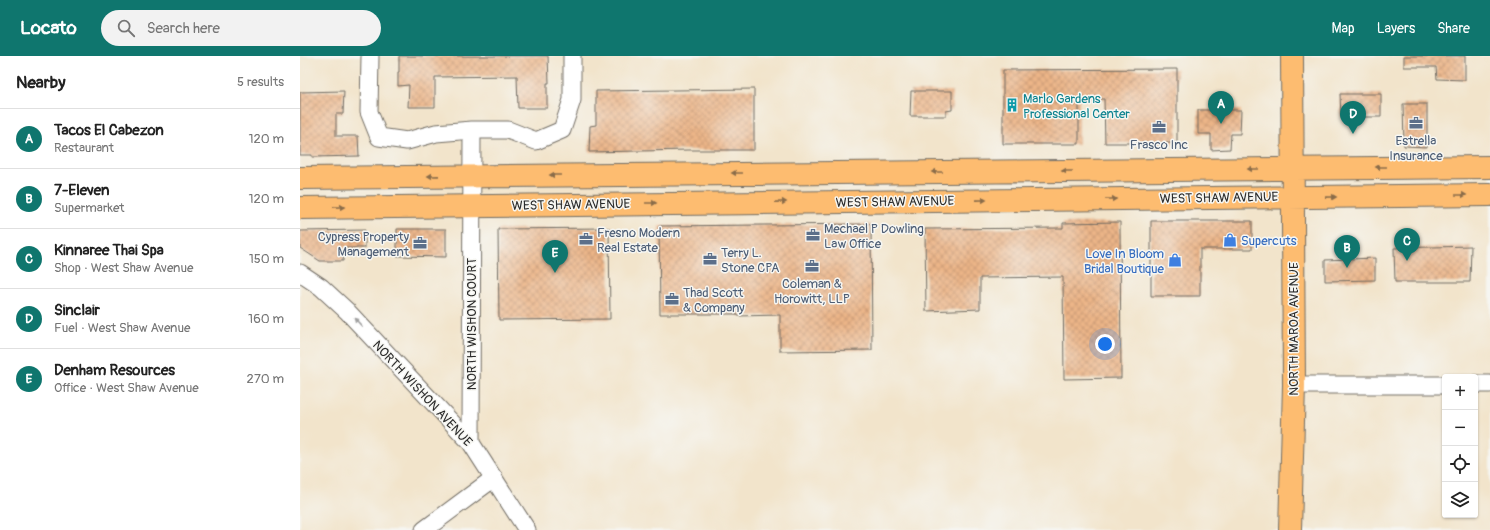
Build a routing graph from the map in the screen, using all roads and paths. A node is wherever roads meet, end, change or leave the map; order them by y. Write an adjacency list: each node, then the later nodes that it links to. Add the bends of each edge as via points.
1 (370, 56): 4 (street, via 369,112 379,136 407,141 436,133)
2 (572, 56): 4 (street, via 572,100 562,130 536,141 508,130)
3 (1292, 56): 6 (main road, NORTH MAROA AVENUE)
4 (472, 130): 7 (street)
5 (1490, 167): 6 (main road, WEST SHAW AVENUE, one-way to 6)
6 (1292, 168): 7 (main road, WEST SHAW AVENUE, one-way to 7); 10 (main road, NORTH MAROA AVENUE)
7 (472, 176): 8 (main road, WEST SHAW AVENUE, one-way to 8); 11 (street)
8 (300, 178)
9 (1490, 195): 10 (main road, WEST SHAW AVENUE, one-way to 9)
10 (1292, 197): 11 (main road, WEST SHAW AVENUE, one-way to 10); 16 (main road, NORTH MAROA AVENUE)
11 (472, 205): 12 (main road, WEST SHAW AVENUE, one-way to 11); 18 (street, NORTH WISHON COURT)
12 (300, 208)
13 (300, 272): 18 (street, NORTH WISHON AVENUE, one-way to 13, via 347,311)
14 (1478, 384): 15 (street)
15 (1490, 384)
16 (1294, 385): 17 (street); 22 (main road, NORTH MAROA AVENUE)
17 (1442, 385)
18 (471, 443): 19 (street, NORTH WISHON AVENUE)
19 (494, 478): 20 (street); 21 (street, NORTH WISHON AVENUE)
20 (424, 530)
21 (527, 530)
22 (1290, 530)

